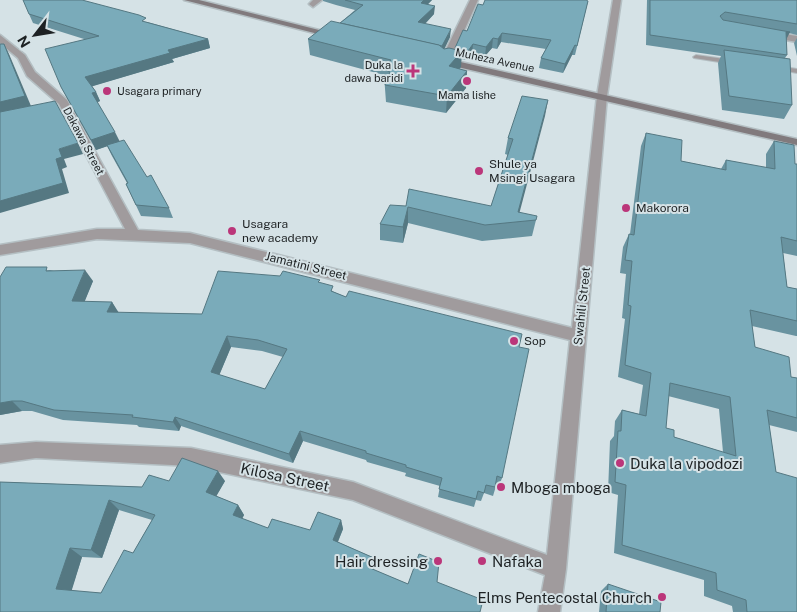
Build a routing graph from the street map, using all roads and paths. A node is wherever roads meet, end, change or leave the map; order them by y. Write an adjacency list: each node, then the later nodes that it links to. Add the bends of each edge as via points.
1 (193, 0): 5 (street)
2 (474, 0): 9 (street)
3 (617, 0): 13 (street, Swahili Street)
4 (759, 32): 6 (street)
5 (349, 38)
6 (797, 39)
7 (3, 42): 14 (street, Dakawa Street, via 22,57 31,74)
8 (696, 57): 10 (lane)
9 (440, 60): 13 (street, Muheza Avenue)
10 (742, 63)
11 (769, 67): 12 (lane)
12 (797, 71)
13 (602, 96): 16 (street, Muheza Avenue); 19 (street, Swahili Street)
14 (64, 102): 15 (street); 17 (street, Dakawa Street)
15 (45, 107)
16 (797, 142)
17 (134, 234): 18 (street, Jamatini Street, via 97,234); 19 (street, Jamatini Street, via 190,238)
18 (0, 250)
19 (579, 336): 21 (street, Swahili Street)
20 (0, 454): 21 (street, Kilosa Street, via 36,450 191,457 353,492)
21 (556, 569): 22 (street, Swahili Street)
22 (549, 612)

